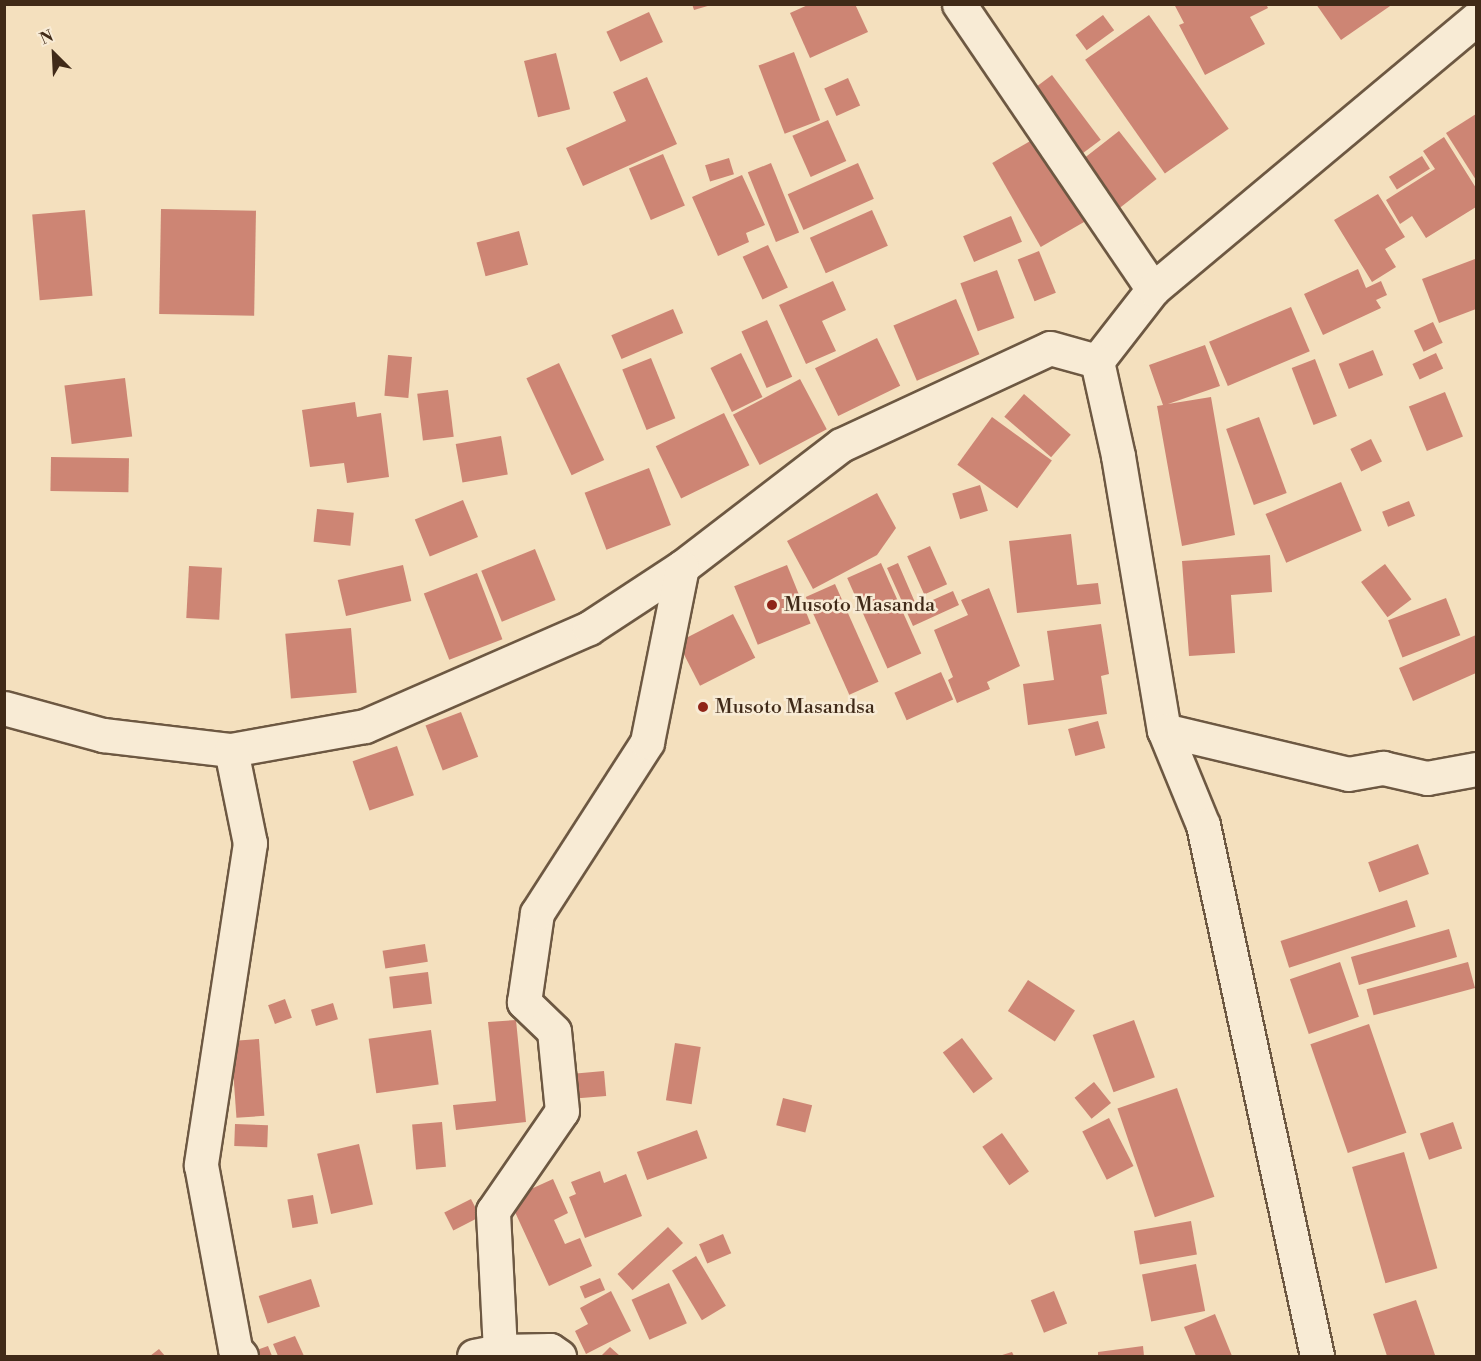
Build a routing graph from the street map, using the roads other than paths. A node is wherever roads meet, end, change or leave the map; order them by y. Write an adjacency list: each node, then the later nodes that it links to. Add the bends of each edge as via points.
1 (959, 4): 3 (street)
2 (1476, 19): 3 (street)
3 (1153, 289): 4 (street)
4 (1097, 361): 5 (street, via 1050,348 842,445); 7 (street, via 1118,456)
5 (682, 567): 8 (street, via 589,628 365,726); 10 (street, via 647,742 537,913 524,1002 554,1031 562,1111 493,1211)
6 (4, 708): 8 (street, via 104,735)
7 (1164, 730): 9 (street, via 1347,774 1383,768 1427,778); 13 (street, via 1203,825)
8 (231, 750): 11 (street, via 250,843 201,1165 235,1349)
9 (1476, 769)
10 (487, 1354): 12 (street, via 550,1350)
11 (241, 1356)
12 (559, 1356)
13 (1317, 1356)

